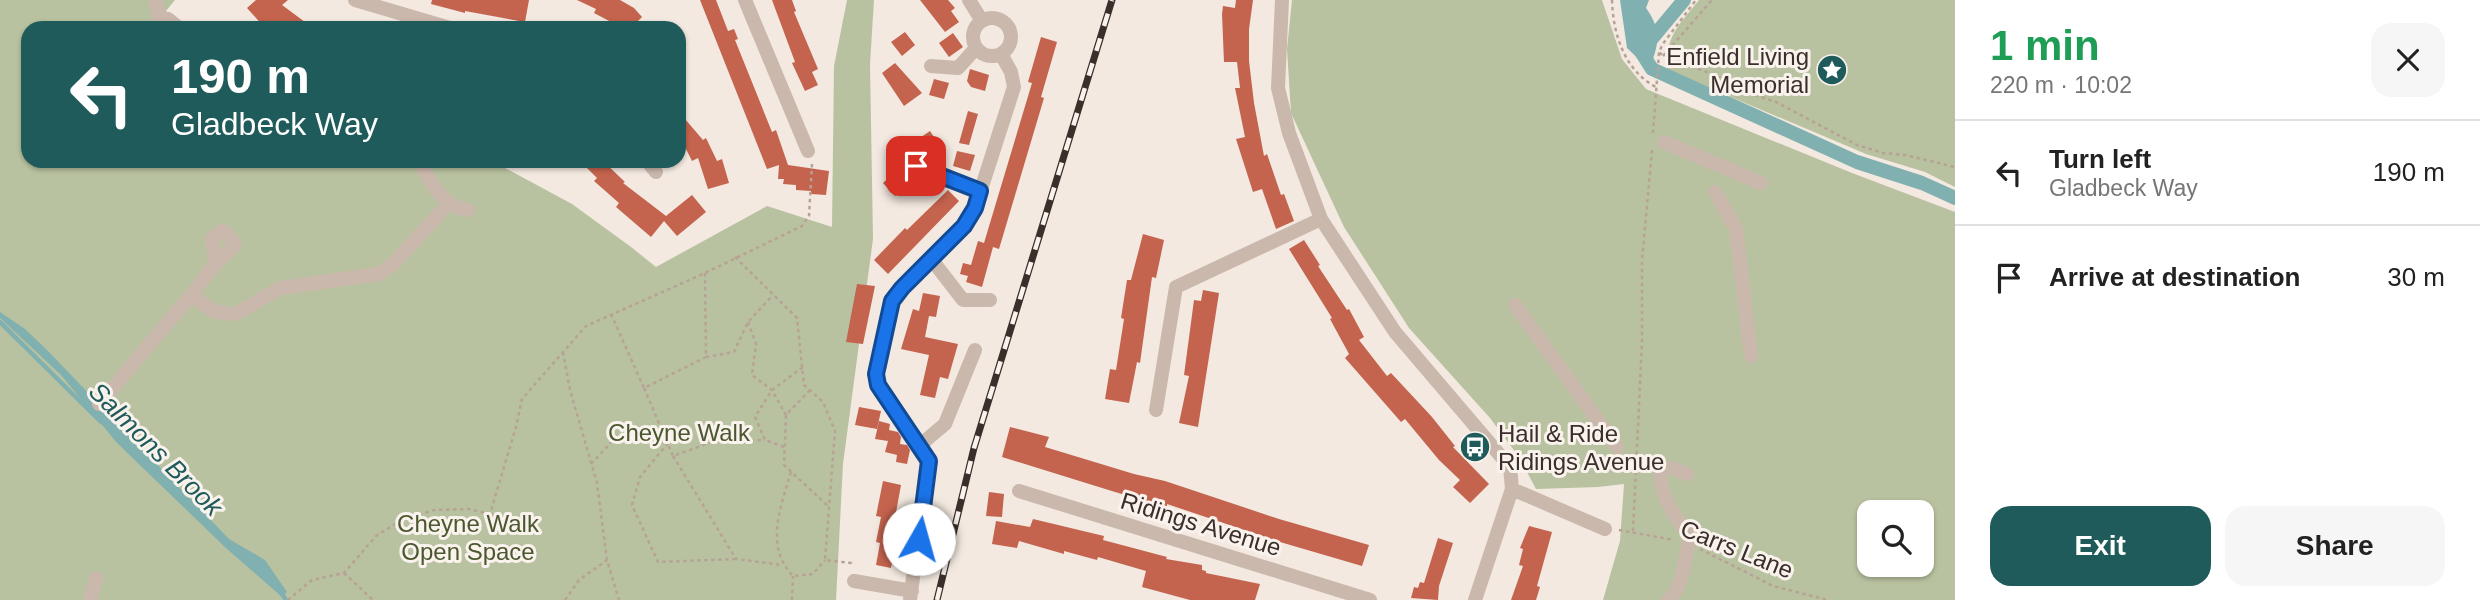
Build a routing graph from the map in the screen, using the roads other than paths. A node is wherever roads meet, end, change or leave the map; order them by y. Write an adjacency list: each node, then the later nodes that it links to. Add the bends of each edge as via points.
1 (155, 0): 6 (street)
2 (355, 0): 7 (street)
3 (745, 0): 13 (street)
4 (969, 0): 8 (street)
5 (1282, 0): 21 (street, via 1278,88 1289,133)
6 (160, 21)
7 (426, 21)
8 (982, 21): 9 (street, via 973,34); 10 (street, via 999,20 1009,30 1010,44)
9 (976, 48): 10 (street, via 988,56); 11 (street, via 957,68)
10 (1001, 54): 17 (street, via 1014,87)
11 (930, 66)
12 (1657, 140): 16 (street)
13 (808, 151)
14 (916, 166): 17 (street)
15 (423, 168): 19 (street)
16 (1760, 183)
17 (980, 191): 22 (street, via 964,226)
18 (1715, 192): 28 (street, via 1736,229)
19 (449, 203): 20 (street); 24 (street, via 379,274 281,288 230,314 213,311)
20 (468, 210)
21 (1321, 219): 30 (street, via 1176,287); 34 (street, via 1395,332 1510,467)
22 (932, 260): 25 (street, via 963,300); 31 (street, via 892,301 876,374 878,385)
23 (215, 264): 24 (street)
24 (191, 295): 29 (street)
25 (990, 300)
26 (1515, 305): 32 (street)
27 (975, 350): 31 (street, via 945,424)
28 (1751, 356)
29 (99, 404)
30 (1156, 410)
31 (919, 446): 39 (street, via 929,461)
32 (1618, 447)
33 (1687, 474): 43 (street, via 1660,468 1665,498 1690,535 1682,573)
34 (1512, 489): 36 (street); 42 (street)
35 (1019, 492): 41 (street, Ridings Avenue)
36 (1605, 529)
37 (96, 579): 40 (street)
38 (854, 581): 39 (street)
39 (911, 596)
40 (90, 600)
41 (1370, 600)
42 (1475, 600)
43 (1668, 600)

